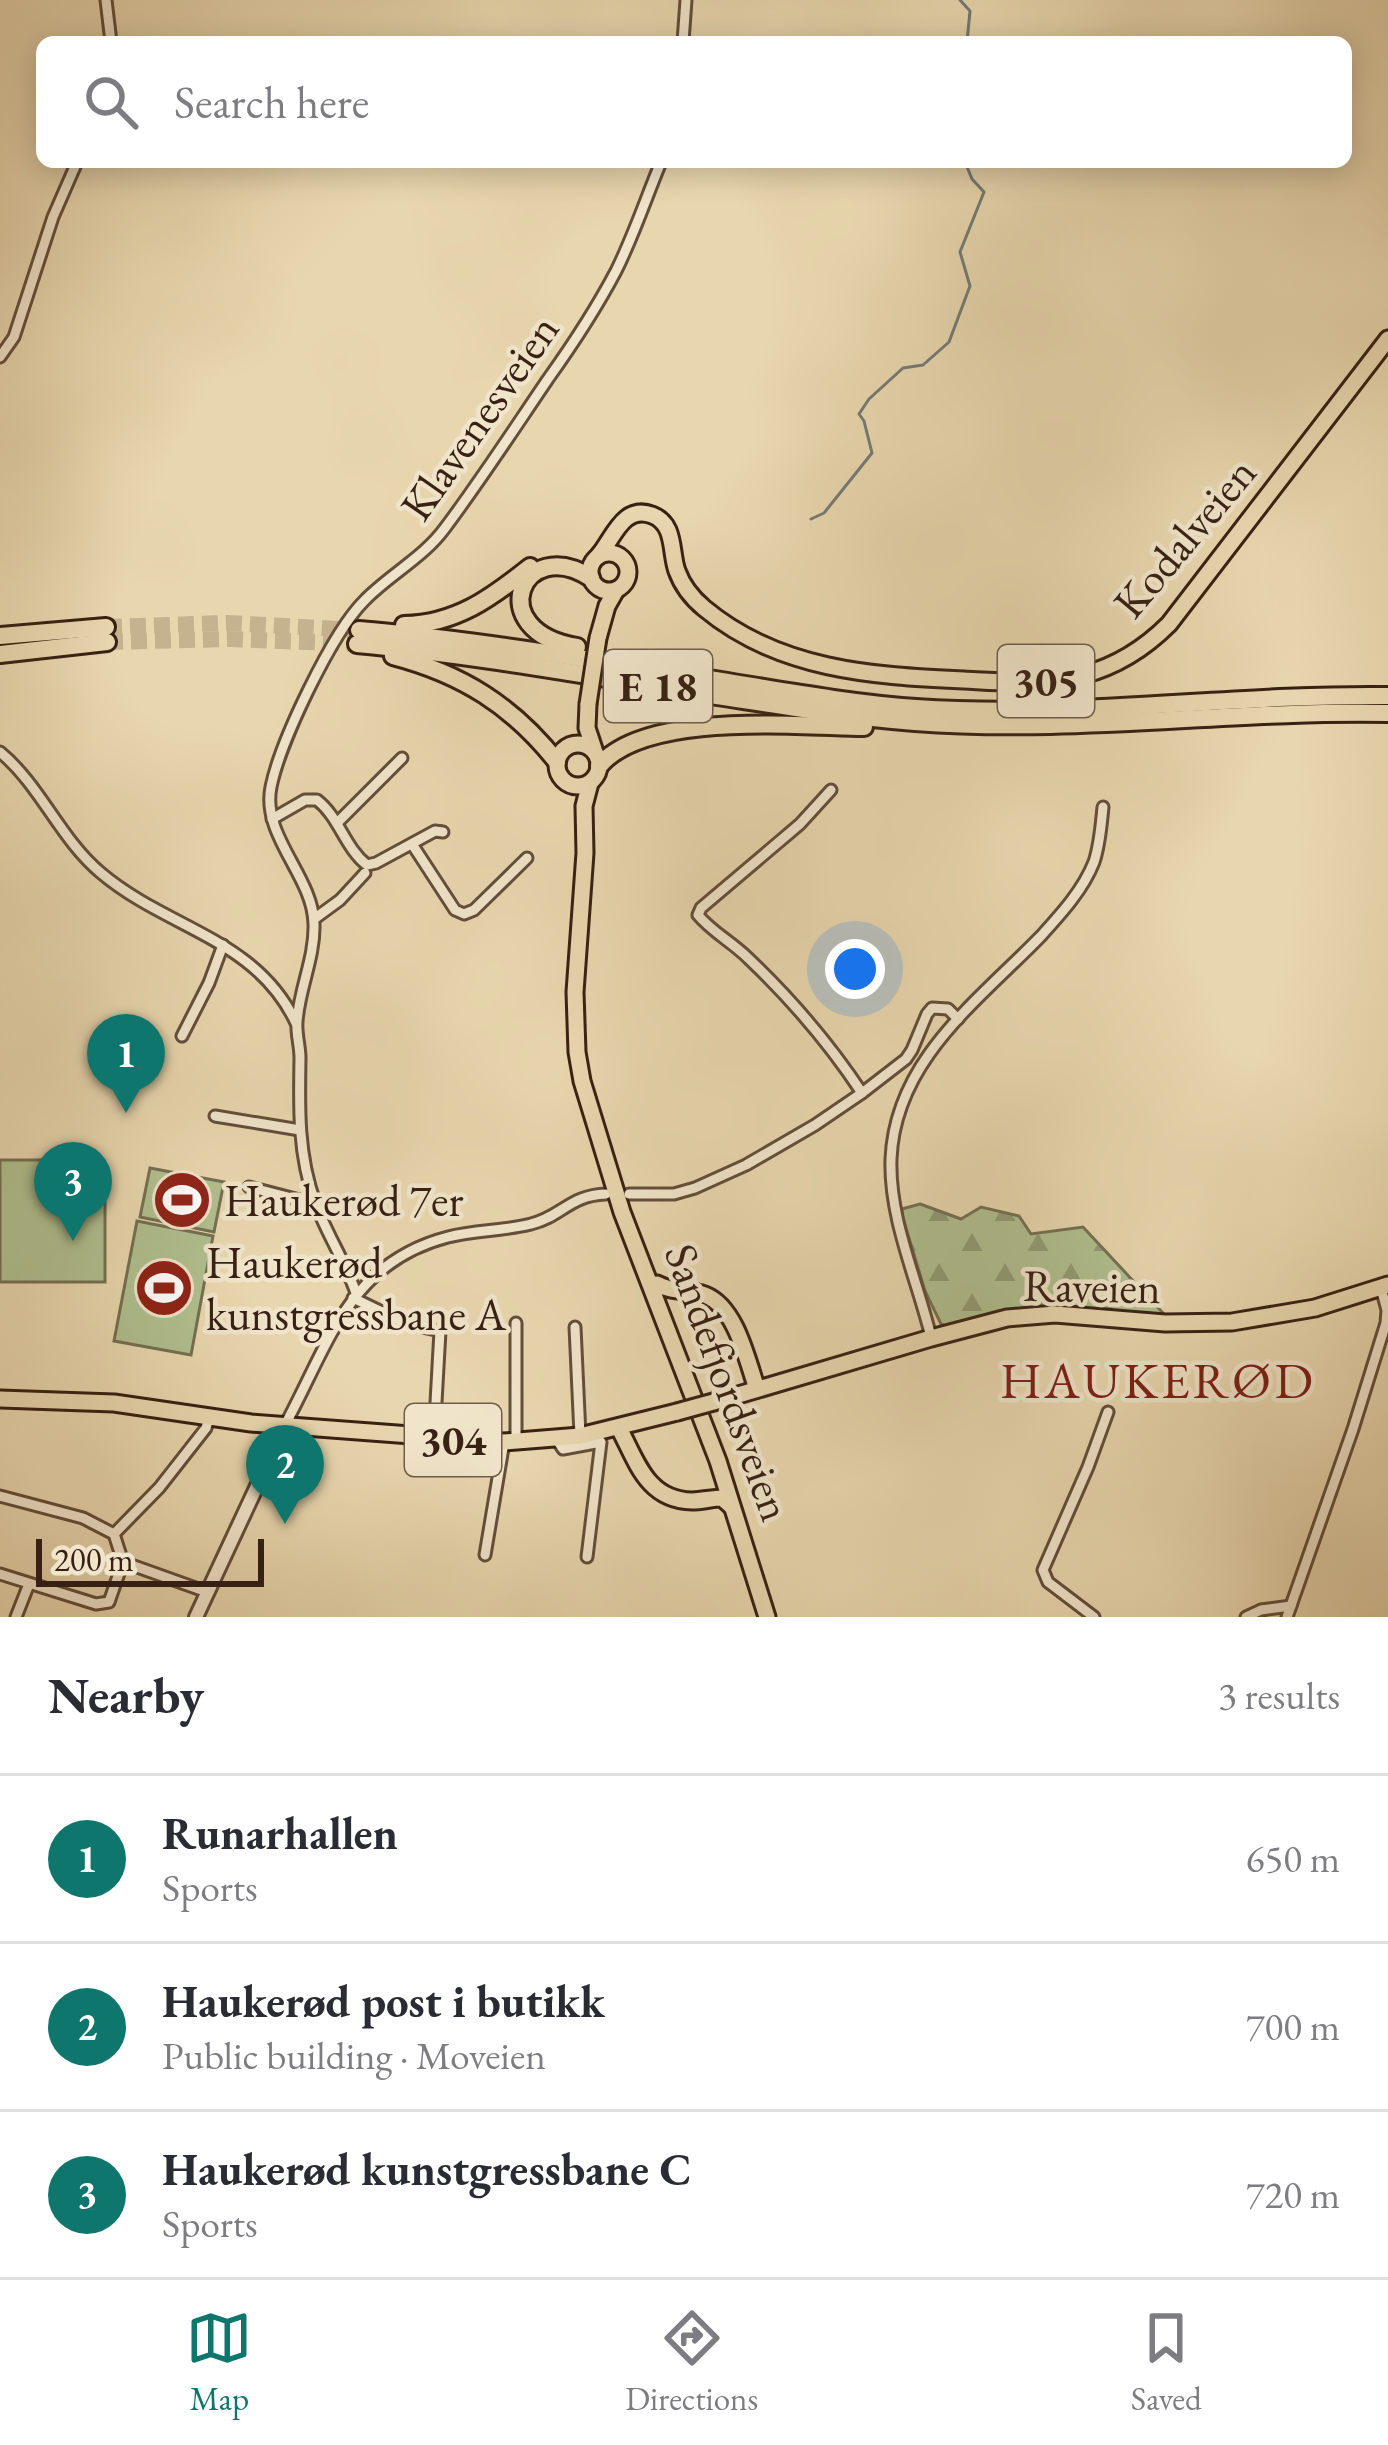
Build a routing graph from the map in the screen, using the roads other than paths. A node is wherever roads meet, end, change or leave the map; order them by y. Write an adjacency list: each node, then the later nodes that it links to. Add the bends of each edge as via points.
1 (106, 0): 3 (street)
2 (686, 0): 4 (street)
3 (110, 36)
4 (683, 36)
5 (74, 168): 8 (street, via 14,338)
6 (659, 168): 30 (street, Klavenesveien, via 617,268 558,367 441,533 340,633 295,719 271,787)
7 (1388, 339): 9 (main road, Kodalveien / 305, via 1169,624 1129,656 1083,676 932,679 795,658 695,600 662,521 643,513)
8 (0, 357)
9 (623, 521): 10 (main road); 11 (main road)
10 (624, 560): 11 (main road, via 611,553); 12 (main road, via 628,574)
11 (595, 570): 12 (main road, via 606,591); 14 (highway, via 553,557 451,618); 15 (main road); 19 (highway, E 18, via 545,567 532,575 520,604 531,628 558,644 903,700)
12 (616, 590): 15 (main road)
13 (0, 636): 16 (highway, via 106,634)
14 (358, 637): 19 (highway, E 18, via 487,644); 21 (highway, E 18, via 842,715); 25 (highway, E 18, via 464,681 503,707)
15 (598, 638): 18 (main road, bridge)
16 (0, 654)
17 (1388, 697): 19 (highway, E 18)
18 (588, 704): 22 (main road); 26 (main road, Sandefjordsveien)
19 (913, 708)
20 (1388, 712): 21 (highway, E 18)
21 (960, 725): 26 (highway, via 693,728 631,742)
22 (572, 744): 25 (main road); 26 (main road, via 587,746)
23 (0, 752): 38 (street, via 100,872)
24 (402, 758): 31 (street)
25 (557, 762): 27 (main road)
26 (595, 767): 27 (main road, via 579,786); 36 (main road, Sandefjordsveien, via 584,806)
27 (567, 784): 36 (main road, Sandefjordsveien, via 577,807)
28 (831, 790): 42 (street, via 698,916 787,996)
29 (1102, 808): 39 (street, via 1094,861 1078,891)
30 (272, 819): 31 (street, via 310,799); 37 (street)
31 (338, 823): 33 (street, via 367,865)
32 (443, 832): 33 (street)
33 (412, 844): 34 (street, via 464,914)
34 (527, 857)
35 (365, 873): 37 (street)
36 (581, 904): 45 (main road, Sandefjordsveien, via 577,1052)
37 (314, 919): 40 (street)
38 (223, 945): 40 (street, via 268,979); 41 (street)
39 (958, 1019): 42 (street, via 932,1008 906,1059); 56 (street, via 907,1092 892,1158 895,1208)
40 (296, 1023): 44 (street)
41 (182, 1036)
42 (862, 1093): 48 (street, via 721,1176 674,1194)
43 (215, 1116): 44 (street)
44 (300, 1130): 49 (street)
45 (610, 1175): 50 (main road, Sandefjordsveien); 67 (main road, Sandefjordsveien)
46 (249, 1187): 49 (street)
47 (606, 1194): 52 (street, via 576,1199 543,1221 428,1243 394,1260)
48 (628, 1194)
49 (315, 1204): 52 (street)
50 (657, 1284): 53 (main road, Sandefjordsveien); 57 (main road, via 708,1296 727,1310)
51 (1385, 1286): 56 (main road, Raveien, via 1251,1320 1042,1314); 78 (street, via 1386,1323)
52 (355, 1296): 61 (street); 64 (street, via 440,1331)
53 (671, 1318): 57 (main road, via 681,1298 721,1310); 82 (main road, Sandefjordsveien, via 736,1494)
54 (516, 1322): 66 (street)
55 (575, 1327): 63 (street)
56 (931, 1337): 57 (main road, Raveien)
57 (752, 1390): 62 (main road, Raveien, bridge)
58 (0, 1399): 60 (main road, 304, via 114,1403)
59 (1108, 1412): 83 (street, via 1043,1570)
60 (209, 1418): 61 (main road, 304); 70 (street)
61 (285, 1426): 64 (main road, 304); 76 (street)
62 (626, 1426): 63 (main road, 304); 67 (main road, via 642,1466 676,1494 711,1491); 69 (main road, via 641,1473 658,1491 690,1501 722,1498)
63 (580, 1436): 65 (main road, 304)
64 (434, 1438): 66 (main road, 304)
65 (556, 1440): 66 (main road, 304); 72 (street, via 563,1449 601,1442)
66 (510, 1442): 71 (street)
67 (718, 1461): 69 (main road, Sandefjordsveien)
68 (0, 1496): 70 (street)
69 (736, 1514): 82 (main road, Sandefjordsveien)
70 (114, 1534): 73 (street)
71 (485, 1555)
72 (587, 1557)
73 (124, 1562): 76 (street); 77 (street)
74 (0, 1574): 75 (street)
75 (29, 1584): 77 (street); 79 (street)
76 (207, 1592): 81 (street)
77 (109, 1602): 80 (street)
78 (1289, 1612): 84 (street)
79 (16, 1617)
80 (103, 1617)
81 (196, 1617)
82 (767, 1617)
83 (1094, 1617)
84 (1246, 1617)

